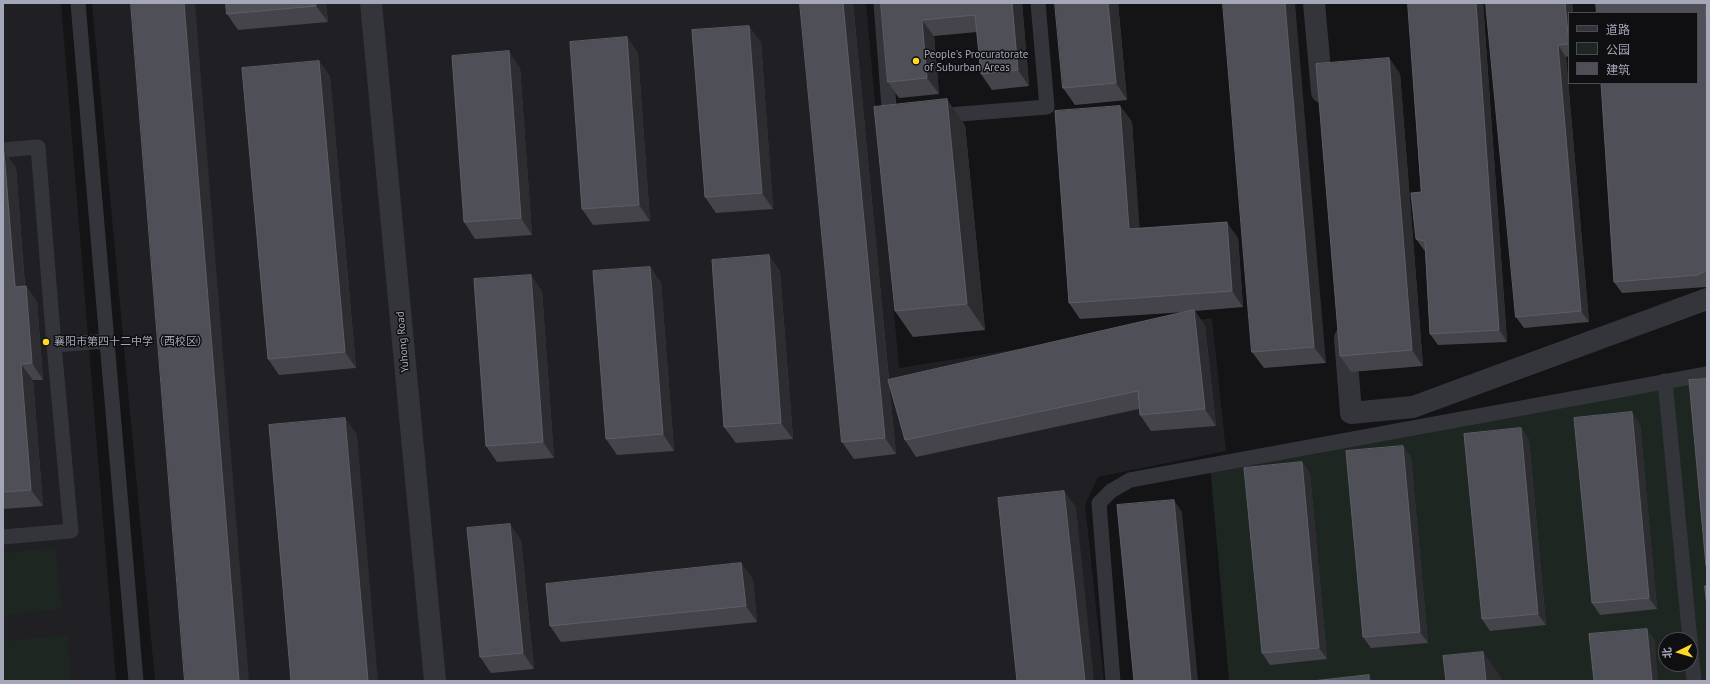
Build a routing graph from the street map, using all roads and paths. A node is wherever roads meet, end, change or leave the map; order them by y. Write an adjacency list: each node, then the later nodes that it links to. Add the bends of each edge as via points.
1 (78, 3): 10 (lane)
2 (371, 3): 16 (street, Yuhong Road)
3 (880, 3): 4 (lane, via 890,120 1047,107)
4 (1038, 3)
5 (1314, 3): 6 (street)
6 (1324, 113)
7 (3, 150): 11 (lane, via 38,147)
8 (1707, 299): 9 (street, via 1413,407 1351,413)
9 (1343, 318)
10 (106, 341): 11 (lane); 15 (lane)
11 (54, 345): 14 (lane, via 71,531)
12 (1707, 374): 13 (lane)
13 (1665, 381): 17 (lane, via 1130,480 1111,491 1099,503); 18 (lane)
14 (3, 537)
15 (136, 681)
16 (435, 681)
17 (1113, 681)
18 (1694, 681)

